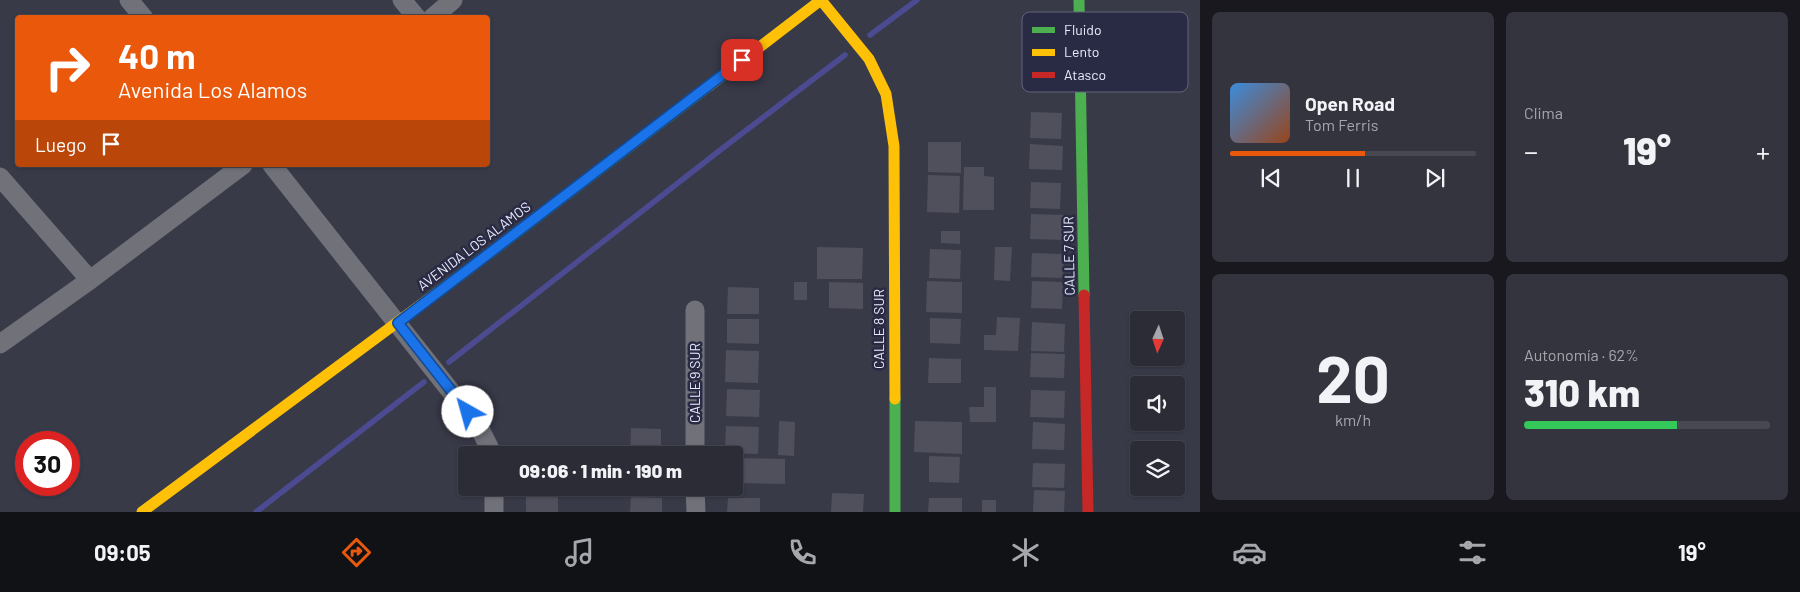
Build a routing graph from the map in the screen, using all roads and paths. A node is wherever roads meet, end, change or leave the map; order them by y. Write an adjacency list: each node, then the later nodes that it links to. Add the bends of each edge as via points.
1 (129, 0): 5 (street)
2 (402, 0): 6 (street)
3 (453, 0): 7 (street)
4 (821, 0): 14 (street, AVENIDA LOS ALAMOS); 23 (street, CALLE 8 SUR, via 869,59 886,94 894,146)
5 (142, 15)
6 (414, 15)
7 (436, 15)
8 (1081, 92): 24 (street, CALLE 7 SUR)
9 (240, 167): 12 (street)
10 (274, 167): 14 (street)
11 (0, 177): 12 (street)
12 (90, 280): 15 (street)
13 (695, 310): 17 (street, CALLE 9 SUR)
14 (398, 323): 16 (street, via 479,427); 20 (street, AVENIDA LOS ALAMOS)
15 (0, 344)
16 (488, 446)
17 (695, 446)
18 (494, 496): 21 (street)
19 (696, 496): 22 (street)
20 (142, 512)
21 (494, 512)
22 (696, 512)
23 (894, 512)
24 (1088, 512)

